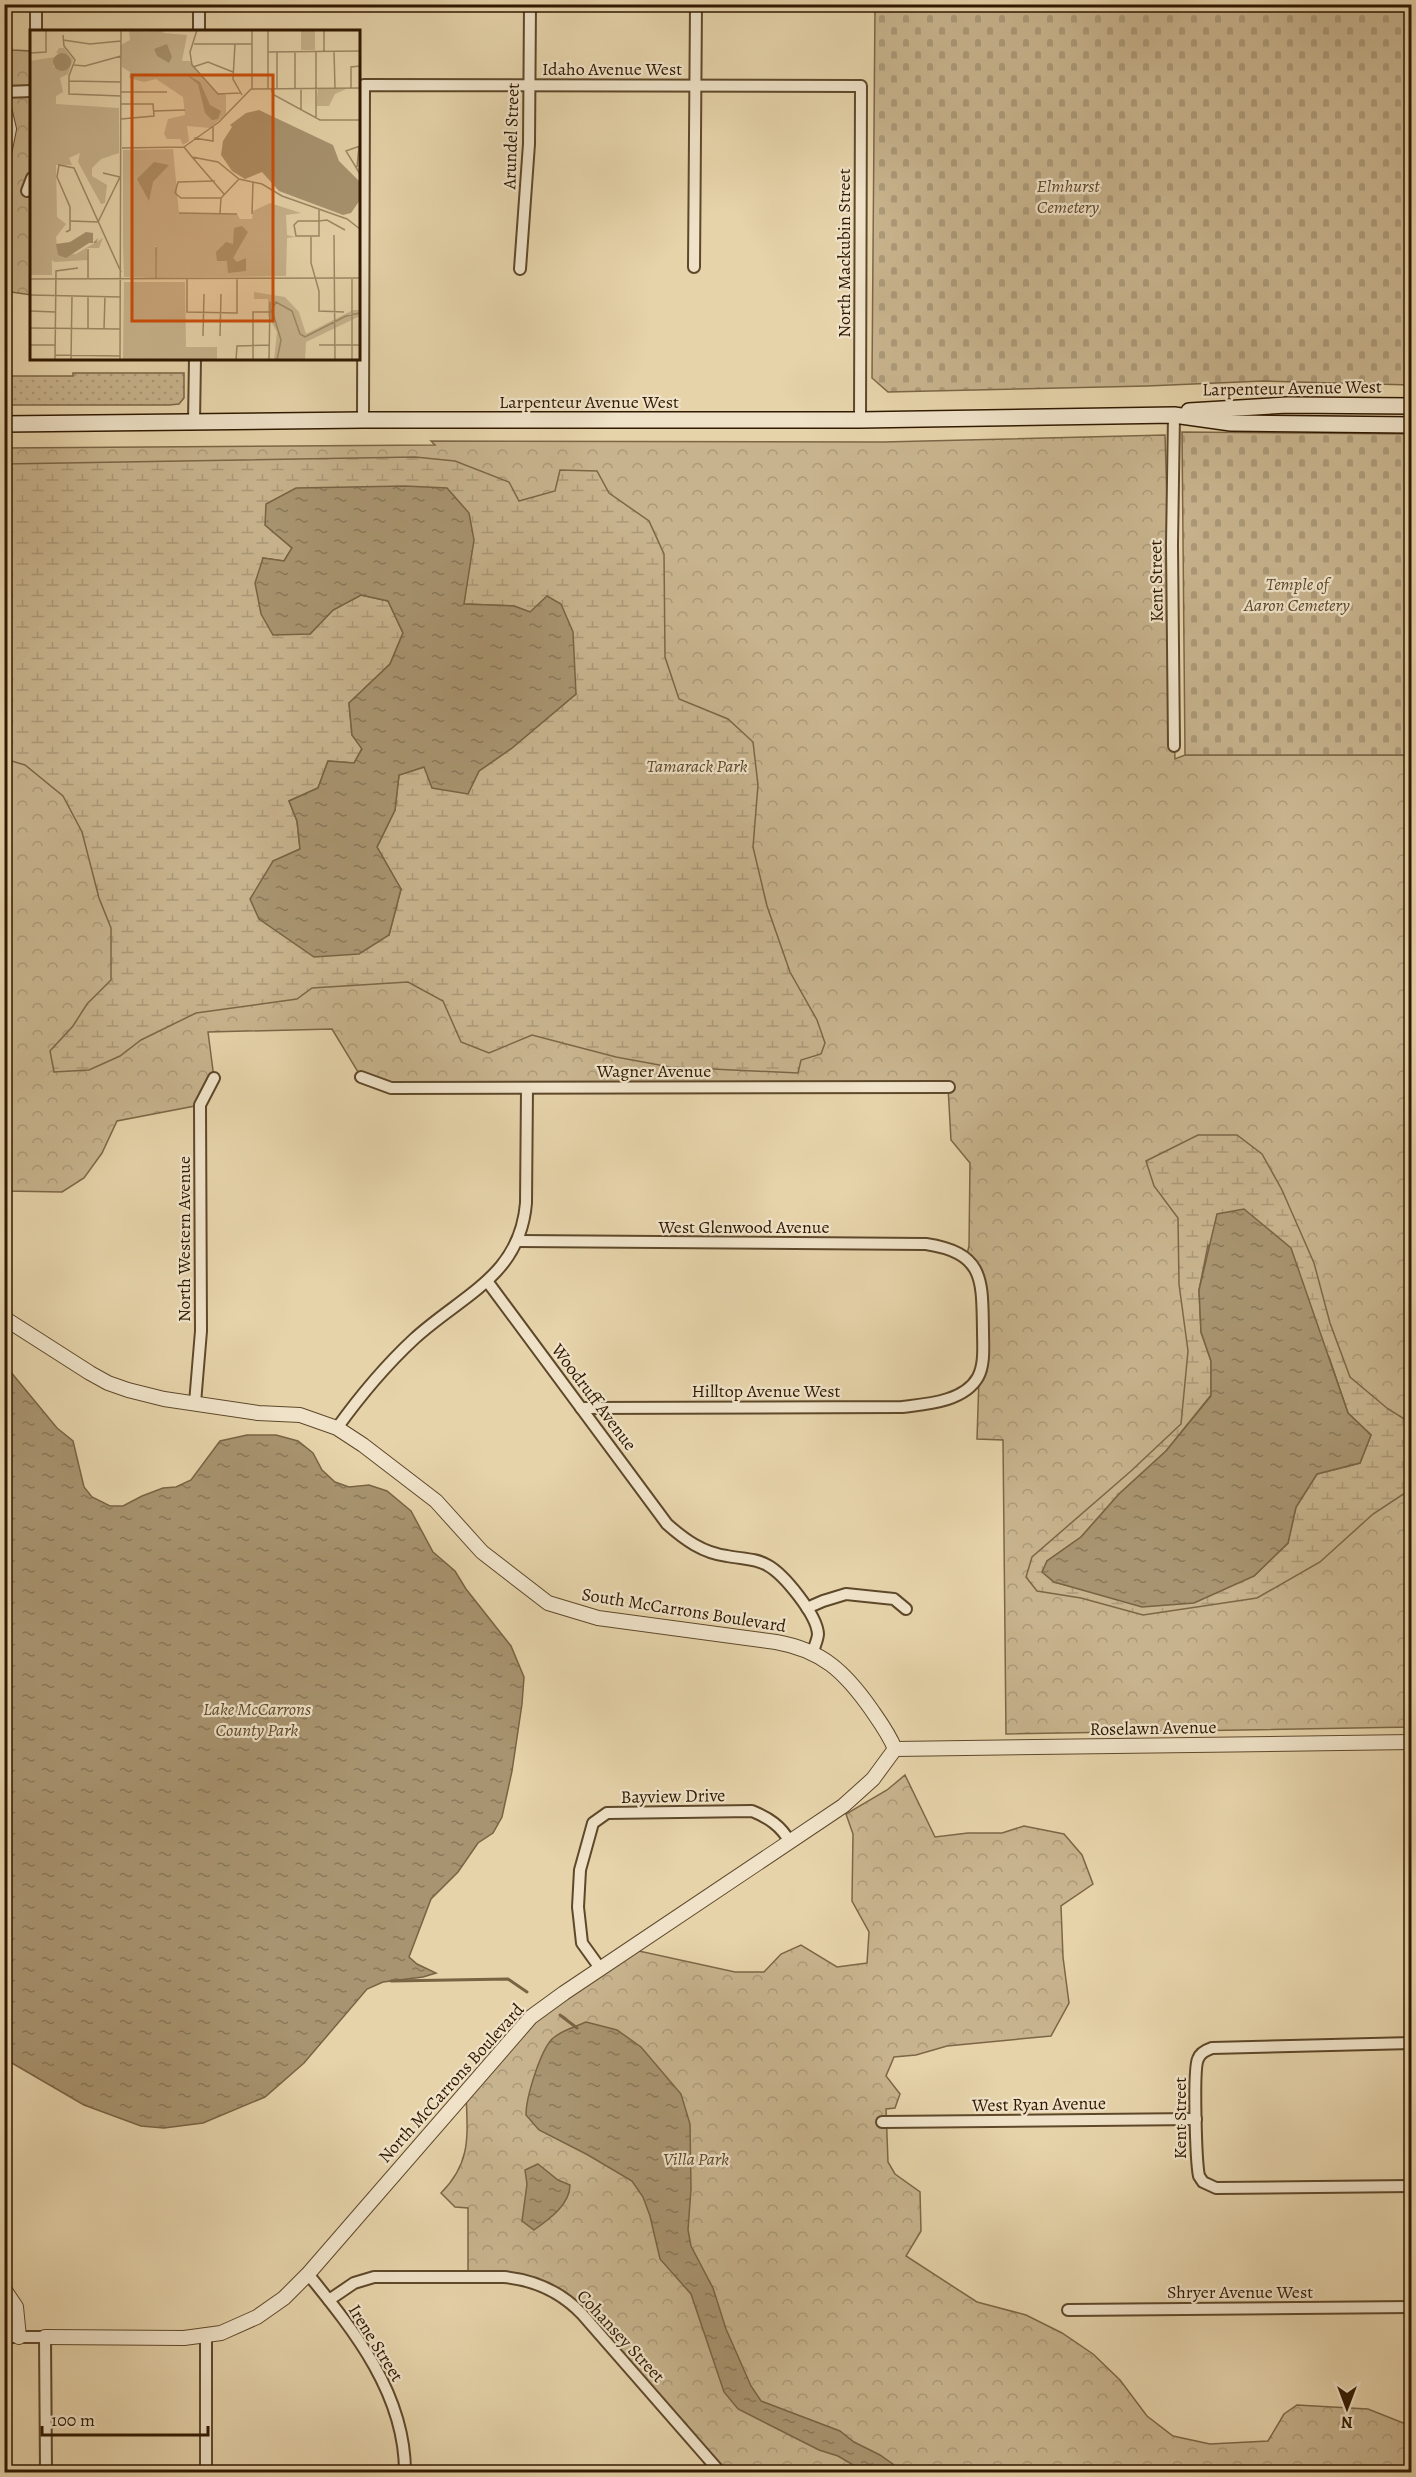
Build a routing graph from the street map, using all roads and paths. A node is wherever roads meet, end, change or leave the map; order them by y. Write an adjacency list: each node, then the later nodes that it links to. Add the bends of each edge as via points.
1 (36, 4): 5 (street)
2 (199, 4): 6 (street)
3 (530, 4): 7 (street, Arundel Street)
4 (696, 4): 8 (street)
5 (36, 30)
6 (199, 30)
7 (529, 85): 8 (street, Idaho Avenue West); 17 (street, Arundel Street); 21 (street, Idaho Avenue West, via 363,85)
8 (696, 85): 9 (street, Idaho Avenue West); 16 (street)
9 (861, 86): 22 (street, North Mackubin Street)
10 (30, 91): 11 (street)
11 (4, 92)
12 (4, 108): 13 (street, via 9,129)
13 (4, 154)
14 (30, 183): 15 (street)
15 (27, 191)
16 (694, 267)
17 (520, 269)
18 (195, 360): 23 (street)
19 (1412, 406): 20 (main road, Larpenteur Avenue West, via 1287,405 1194,409)
20 (1174, 415): 22 (main road, Larpenteur Avenue West); 25 (main road, Larpenteur Avenue West, via 1231,423); 26 (street, Kent Street)
21 (363, 420): 22 (main road, Larpenteur Avenue West); 23 (main road, Larpenteur Avenue West)
22 (860, 420)
23 (195, 422): 24 (main road, Larpenteur Avenue West)
24 (4, 424)
25 (1412, 425)
26 (1174, 746)
27 (361, 1077): 30 (street, Wagner Avenue, via 391,1088)
28 (214, 1078): 35 (street, North Western Avenue, via 200,1105 201,1331)
29 (949, 1087): 30 (street, Wagner Avenue)
30 (527, 1088): 31 (street, via 526,1203)
31 (518, 1242): 32 (street, via 495,1276); 34 (street, West Glenwood Avenue, via 926,1244 948,1248 966,1258 982,1286 983,1358 977,1378)
32 (487, 1281): 36 (street, Woodruff Avenue); 37 (street, via 414,1339 366,1389)
33 (4, 1318): 35 (street, South McCarrons Boulevard, via 108,1383 144,1395)
34 (950, 1398): 36 (street, Hilltop Avenue West, via 902,1407)
35 (195, 1403): 37 (street, South McCarrons Boulevard, via 300,1415)
36 (581, 1408): 38 (street, Woodruff Avenue, via 661,1516 680,1535 708,1551 766,1564 786,1580)
37 (337, 1428): 40 (street, South McCarrons Boulevard, via 436,1501 482,1552 548,1603 598,1618 776,1642)
38 (807, 1608): 39 (street, via 846,1594 894,1599); 40 (street, Woodruff Avenue, via 818,1634)
39 (906, 1609)
40 (813, 1652): 42 (street, South McCarrons Boulevard, via 852,1682 891,1737)
41 (1412, 1742): 42 (street, Roselawn Avenue)
42 (895, 1749): 43 (street, North McCarrons Boulevard, via 861,1792)
43 (790, 1842): 44 (street, North McCarrons Boulevard); 44 (street, Bayview Drive, via 769,1819 752,1811 607,1813 593,1823 580,1870 578,1907 582,1943)
44 (600, 1968): 49 (street, North McCarrons Boulevard, via 531,2017)
45 (1412, 2043): 46 (street, Kent Street, via 1217,2046 1202,2053 1196,2064)
46 (1196, 2119): 47 (street, West Ryan Avenue); 48 (street, Kent Street, via 1197,2169 1203,2182 1216,2188)
47 (882, 2122)
48 (1412, 2186)
49 (308, 2274): 51 (street, Irene Street); 57 (street, North McCarrons Boulevard, via 257,2317)
50 (4, 2289): 55 (street, via 16,2307)
51 (329, 2300): 60 (street, Irene Street, via 365,2350 390,2395); 61 (street, Cohansey Street, via 354,2283 374,2277 504,2277 549,2289 582,2314)
52 (1412, 2307): 53 (street, Shryer Avenue West)
53 (1068, 2310)
54 (4, 2337): 55 (street)
55 (19, 2337): 56 (street)
56 (45, 2337): 57 (street, North McCarrons Boulevard); 58 (street)
57 (206, 2337): 59 (street)
58 (46, 2472)
59 (206, 2472)
60 (405, 2472)
61 (720, 2472)

